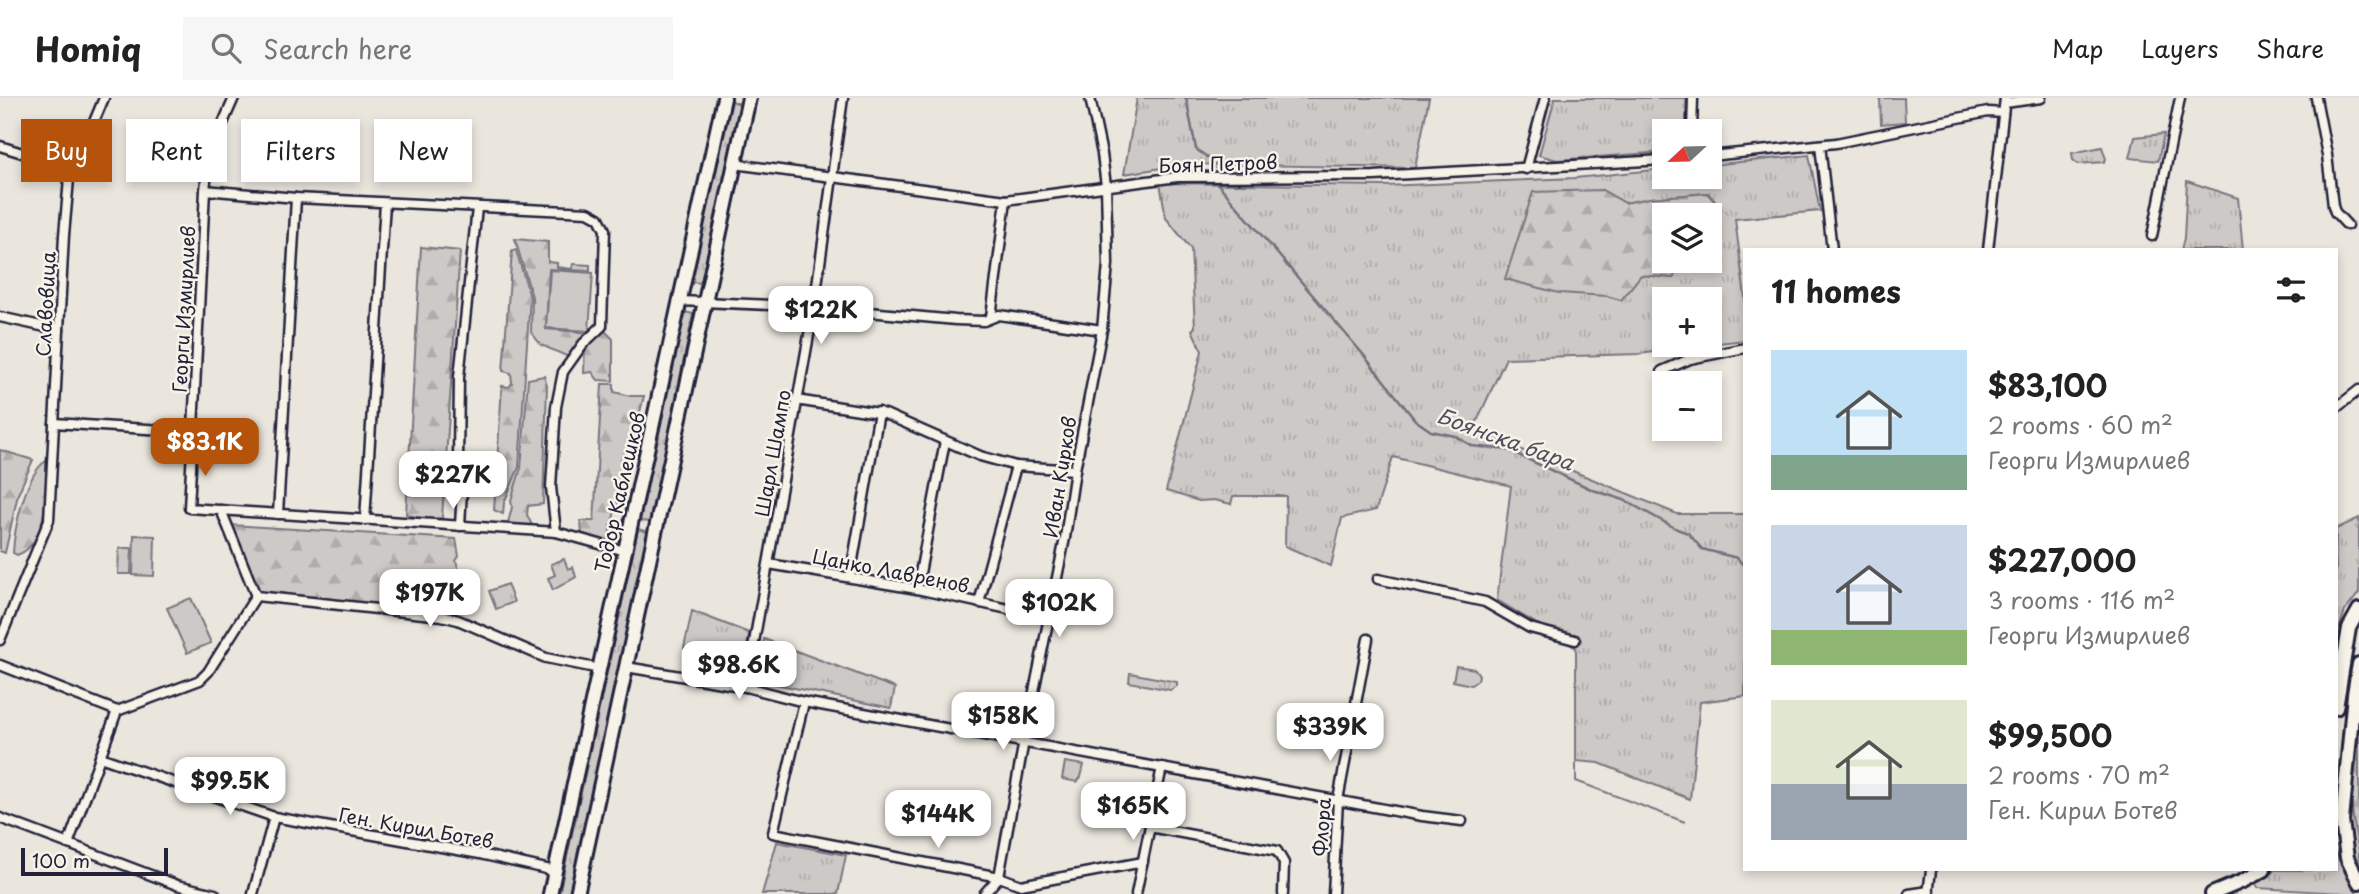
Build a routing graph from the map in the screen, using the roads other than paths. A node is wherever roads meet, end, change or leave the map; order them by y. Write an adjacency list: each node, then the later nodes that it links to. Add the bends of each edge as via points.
1 (104, 98): 14 (street, Славовица)
2 (234, 98): 26 (street, Георги Измирлиев, via 209,155)
3 (724, 98): 35 (main road, Тодор Каблешков)
4 (749, 98): 21 (main road)
5 (843, 98): 23 (street, Шарл Шампо)
6 (1090, 98): 25 (street, Иван Кирков)
7 (1545, 98): 22 (street)
8 (1693, 98): 15 (street)
9 (2041, 98): 12 (street)
10 (2180, 98): 32 (street)
11 (2316, 98): 31 (street, via 2333,206)
12 (2005, 100): 13 (street)
13 (2003, 113): 16 (street, via 1988,112); 34 (street)
14 (95, 119)
15 (1692, 119)
16 (1821, 145): 19 (street); 33 (street)
17 (0, 146): 18 (street)
18 (21, 153)
19 (1722, 155)
20 (1652, 161): 22 (street, Боян Петров)
21 (734, 164): 23 (street, Боян Петров); 36 (main road)
22 (1525, 169): 25 (street, Боян Петров, via 1362,177 1177,177)
23 (833, 177): 28 (street, Боян Петров); 37 (street, Шарл Шампо)
24 (69, 182): 40 (street, Славовица)
25 (1105, 186): 28 (street, Боян Петров); 41 (street, Иван Кирков, via 1108,264)
26 (205, 190): 27 (street); 49 (street, Георги Измирлиев)
27 (296, 198): 29 (street); 54 (street)
28 (1006, 200): 39 (street)
29 (385, 203): 30 (street); 55 (street)
30 (477, 208): 56 (street, via 459,377); 57 (street, via 588,212 599,218 605,230 602,326 563,372 556,407 551,487)
31 (2347, 225)
32 (2152, 236)
33 (1832, 248)
34 (1987, 248)
35 (680, 301): 36 (street); 58 (main road, Тодор Каблешков)
36 (705, 302): 37 (street); 72 (main road)
37 (814, 307): 39 (street, via 957,320); 45 (street, Шарл Шампо)
38 (0, 317): 40 (street)
39 (991, 317): 41 (street)
40 (59, 330): 48 (street, Славовица)
41 (1102, 330): 52 (street, Иван Кирков)
42 (1743, 348): 43 (street, via 1690,359)
43 (1664, 371)
44 (2359, 390): 46 (street)
45 (796, 400): 47 (street); 59 (street, Шарл Шампо)
46 (2338, 406)
47 (878, 412): 50 (street); 60 (street)
48 (54, 423): 49 (street); 68 (street, Славовица, via 49,520)
49 (193, 432): 53 (street, Георги Измирлиев, via 189,508)
50 (945, 441): 51 (street); 62 (street)
51 (1016, 466): 52 (street); 64 (street)
52 (1075, 470): 66 (street, Иван Кирков)
53 (222, 510): 54 (street, Георги Измирлиев); 63 (street)
54 (278, 514): 55 (street, Георги Измирлиев)
55 (365, 520): 56 (street, Георги Измирлиев)
56 (460, 526): 57 (street, Георги Измирлиев)
57 (556, 532): 58 (street, Георги Измирлиев)
58 (625, 551): 73 (main road, Тодор Каблешков)
59 (769, 564): 60 (street, Цанко Лавренов); 74 (street, Шарл Шампо)
60 (850, 577): 62 (street, Цанко Лавренов)
61 (1378, 579): 69 (street, via 1485,602 1531,628)
62 (917, 589): 64 (street, Цанко Лавренов)
63 (256, 596): 73 (street, via 442,616 546,658); 77 (street, via 200,680)
64 (979, 603): 66 (street, Цанко Лавренов)
65 (2359, 610): 75 (main road, via 2349,628)
66 (1049, 618): 78 (street, Иван Кирков)
67 (1368, 639): 81 (street, Флора)
68 (0, 640)
69 (1575, 640)
70 (2359, 664): 92 (main road, via 2342,821 2347,858)
71 (0, 665): 77 (street)
72 (626, 667): 74 (street); 98 (main road)
73 (600, 669): 88 (main road, Тодор Каблешков)
74 (746, 687): 76 (street)
75 (2338, 696)
76 (804, 702): 78 (street); 91 (street, via 773,833)
77 (117, 711): 79 (street)
78 (1024, 741): 80 (street); 91 (street, Иван Кирков)
79 (100, 757): 82 (street, Ген. Кирил Ботев); 86 (street)
80 (1162, 767): 81 (street); 85 (street)
81 (1338, 800): 84 (street); 102 (street, Флора)
82 (274, 817): 88 (street, Ген. Кирил Ботев); 96 (street)
83 (0, 818): 86 (street)
84 (1462, 821)
85 (1150, 827): 87 (street); 101 (street, via 1277,852 1284,863)
86 (68, 844): 95 (street, via 177,885)
87 (1143, 862): 93 (street); 100 (street)
88 (555, 871): 97 (main road, Тодор Каблешков)
89 (1931, 871): 94 (street)
90 (2262, 871): 104 (main road)
91 (999, 877): 93 (street); 99 (street)
92 (2359, 882)
93 (1021, 890)
94 (1928, 892): 103 (street)
95 (215, 894)
96 (253, 894)
97 (550, 894)
98 (577, 894)
99 (984, 894)
100 (1136, 894)
101 (1283, 894)
102 (1333, 894)
103 (1909, 894)
104 (2212, 894)

